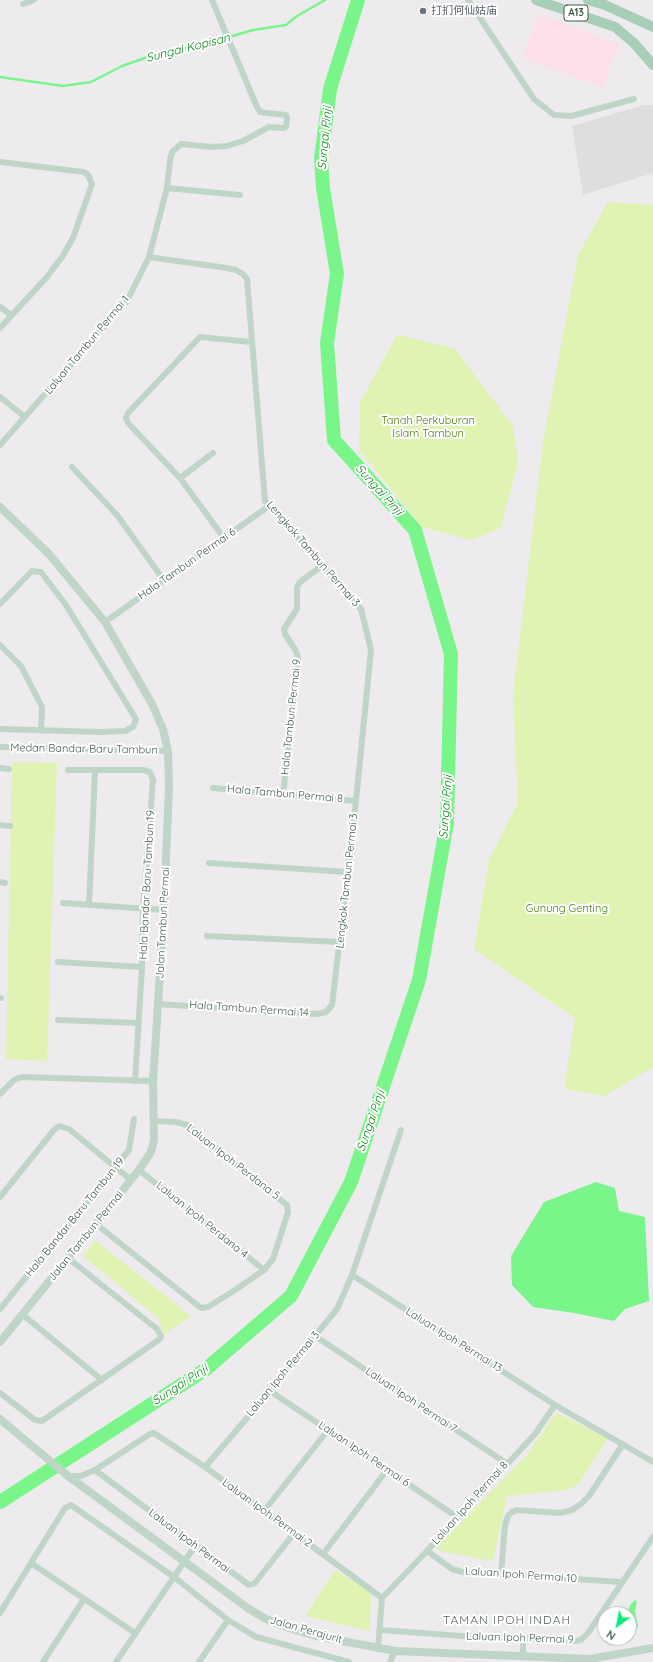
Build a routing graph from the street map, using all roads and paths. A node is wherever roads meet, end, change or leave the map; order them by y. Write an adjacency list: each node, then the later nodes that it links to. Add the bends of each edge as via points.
1 (34, 0): 6 (street)
2 (212, 0): 11 (street, Laluan Tambun Permai 1, via 257,107 260,112 286,115 286,127 269,127 243,141 227,146 181,144 172,152)
3 (468, 0): 9 (street, via 534,99 554,115 571,116)
4 (536, 0): 8 (main road, A13, via 615,27)
5 (588, 0): 7 (main road, A13)
6 (23, 4)
7 (653, 27)
8 (653, 64)
9 (634, 99)
10 (0, 162): 15 (street, via 84,172 92,184 73,238 62,257)
11 (167, 188): 12 (street); 13 (street, Laluan Tambun Permai 1)
12 (240, 195)
13 (149, 256): 17 (street, Lengkok Tambun Permai 3, via 227,268 243,274 247,279); 19 (street, Laluan Tambun Permai 1, via 127,301)
14 (0, 307): 15 (street)
15 (11, 315): 16 (street)
16 (0, 328)
17 (251, 342): 23 (street, via 200,337 127,416 128,423); 24 (street, Lengkok Tambun Permai 3, via 264,495)
18 (0, 397): 19 (street)
19 (25, 417): 20 (street, Laluan Tambun Permai 1)
20 (0, 445)
21 (213, 453): 23 (street)
22 (72, 467): 28 (street, via 117,515)
23 (180, 478): 26 (street)
24 (269, 506): 26 (street, Hala Tambun Permai 6); 27 (street, Lengkok Tambun Permai 3)
25 (0, 507): 30 (street, Jalan Tambun Permai, via 49,554)
26 (224, 538): 28 (street, Hala Tambun Permai 6)
27 (323, 565): 41 (street, Hala Tambun Permai 9, via 300,582 297,587 297,609 284,628 298,657); 42 (street, Lengkok Tambun Permai 3, via 361,609 371,650)
28 (164, 579): 30 (street, Hala Tambun Permai 6)
29 (0, 604): 33 (street, via 32,571 41,572 66,605 136,719 133,727 125,731)
30 (105, 622): 35 (street, Jalan Tambun Permai, via 152,704 163,729)
31 (0, 645): 33 (street, via 21,666 42,707)
32 (0, 729): 33 (street)
33 (41, 731)
34 (0, 747): 35 (street, Medan Bandar Baru Tambun)
35 (168, 751): 50 (street, Jalan Tambun Permai)
36 (0, 768): 37 (street)
37 (9, 769)
38 (68, 770): 39 (street, Hala Bandar Baru Tambun 19)
39 (96, 771): 48 (street); 49 (street, Hala Bandar Baru Tambun 19, via 143,770 150,772 153,780)
40 (213, 788): 41 (street, Hala Tambun Permai 8)
41 (283, 794): 42 (street, Hala Tambun Permai 8)
42 (356, 801): 46 (street, Lengkok Tambun Permai 3)
43 (0, 825): 44 (street)
44 (10, 826)
45 (209, 863): 46 (street)
46 (348, 872): 52 (street, Lengkok Tambun Permai 3)
47 (63, 903): 48 (street)
48 (89, 905): 49 (street)
49 (143, 909): 50 (street); 54 (street, Hala Bandar Baru Tambun 19)
50 (164, 910): 56 (street, Jalan Tambun Permai)
51 (207, 936): 52 (street)
52 (340, 942): 55 (street, Lengkok Tambun Permai 3)
53 (58, 962): 54 (street)
54 (142, 967): 58 (street, Hala Bandar Baru Tambun 19)
55 (333, 1000): 56 (street, Hala Tambun Permai 14, via 330,1009 317,1014)
56 (158, 1004): 60 (street, Jalan Tambun Permai)
57 (58, 1020): 58 (street)
58 (138, 1023): 59 (street, Hala Bandar Baru Tambun 19)
59 (135, 1081): 60 (street); 61 (street, via 22,1077 14,1080)
60 (153, 1081): 63 (street, Jalan Tambun Permai)
61 (0, 1094)
62 (134, 1119): 65 (street, Hala Bandar Baru Tambun 19, via 130,1148)
63 (154, 1121): 66 (street, Jalan Tambun Permai, via 151,1152); 71 (street, Laluan Ipoh Perdana 5, via 187,1124 287,1205 288,1212 277,1250)
64 (401, 1130): 72 (street, Laluan Ipoh Permai 3)
65 (116, 1167): 67 (street); 68 (street, via 69,1128 59,1126); 73 (street, Hala Bandar Baru Tambun 19)
66 (139, 1170): 67 (street, Jalan Tambun Permai); 71 (street, Laluan Ipoh Perdana 4)
67 (131, 1180): 69 (street, Jalan Tambun Permai)
68 (0, 1197)
69 (96, 1224): 70 (street, Jalan Tambun Permai); 71 (street, via 201,1308 208,1308)
70 (68, 1258): 74 (street, Jalan Tambun Permai); 77 (street, via 160,1332 157,1342)
71 (264, 1270)
72 (352, 1275): 75 (street, Laluan Ipoh Permai 3, via 337,1308); 80 (street, Laluan Ipoh Permai 13)
73 (0, 1309)
74 (23, 1314): 76 (street, Jalan Tambun Permai); 77 (street)
75 (316, 1336): 78 (street, Laluan Ipoh Permai 3); 85 (street, Laluan Ipoh Permai 7)
76 (0, 1342)
77 (102, 1380): 79 (street, via 40,1422)
78 (270, 1391): 82 (street, Laluan Ipoh Permai 6); 86 (street, Laluan Ipoh Permai 3)
79 (0, 1392)
80 (555, 1405): 83 (street); 85 (street, Laluan Ipoh Permai 8, via 534,1434)
81 (0, 1419): 89 (street, Jalan Perajurit)
82 (328, 1430): 88 (street, Laluan Ipoh Permai 6); 90 (street)
83 (623, 1444): 84 (street); 99 (street, via 590,1496 572,1510 512,1512 505,1525)
84 (653, 1462)
85 (506, 1463): 91 (street, Laluan Ipoh Permai 8)
86 (204, 1467): 87 (street, Laluan Ipoh Permai 2, via 156,1434 150,1434); 90 (street, Laluan Ipoh Permai 2)
87 (95, 1470): 89 (street, via 80,1476); 94 (street, Laluan Ipoh Permai)
88 (387, 1470): 91 (street, Laluan Ipoh Permai 6); 96 (street)
89 (68, 1476): 97 (street, Jalan Perajurit)
90 (264, 1511): 92 (street, Laluan Ipoh Permai 2)
91 (457, 1517): 95 (street, Laluan Ipoh Permai 8)
92 (294, 1533): 94 (street, Laluan Ipoh Permai, via 252,1585); 96 (street, Laluan Ipoh Permai 2)
93 (653, 1537): 101 (street, Laluan Ipoh Permai 9)
94 (195, 1546): 97 (street)
95 (427, 1551): 99 (street, Laluan Ipoh Permai 10, via 452,1569 466,1573); 102 (street, Laluan Ipoh Permai 8)
96 (323, 1554): 102 (street, Laluan Ipoh Permai 2)
97 (185, 1561): 100 (street); 110 (street, Jalan Perajurit, via 266,1619 316,1636)
98 (31, 1563): 100 (street, via 69,1505); 103 (street); 104 (street)
99 (501, 1574): 101 (street, Laluan Ipoh Permai 10)
100 (174, 1577): 105 (street); 107 (street)
101 (621, 1582): 108 (street, Laluan Ipoh Permai 9, via 582,1639 577,1641)
102 (382, 1598): 106 (street)
103 (84, 1599): 107 (street); 114 (street)
104 (0, 1613)
105 (228, 1620): 116 (street); 117 (street, via 256,1637)
106 (381, 1630): 108 (street, Laluan Ipoh Permai 9); 110 (street)
107 (135, 1633): 115 (street)
108 (523, 1638): 112 (street)
109 (653, 1648): 113 (street, Jalan Perajurit)
110 (378, 1649): 111 (street, Jalan Perajurit)
111 (395, 1651): 112 (street, Jalan Perajurit); 118 (street)
112 (523, 1657): 113 (street, Jalan Perajurit)
113 (590, 1661)
114 (42, 1662)
115 (116, 1662)
116 (199, 1662)
117 (349, 1662)
118 (390, 1662)

